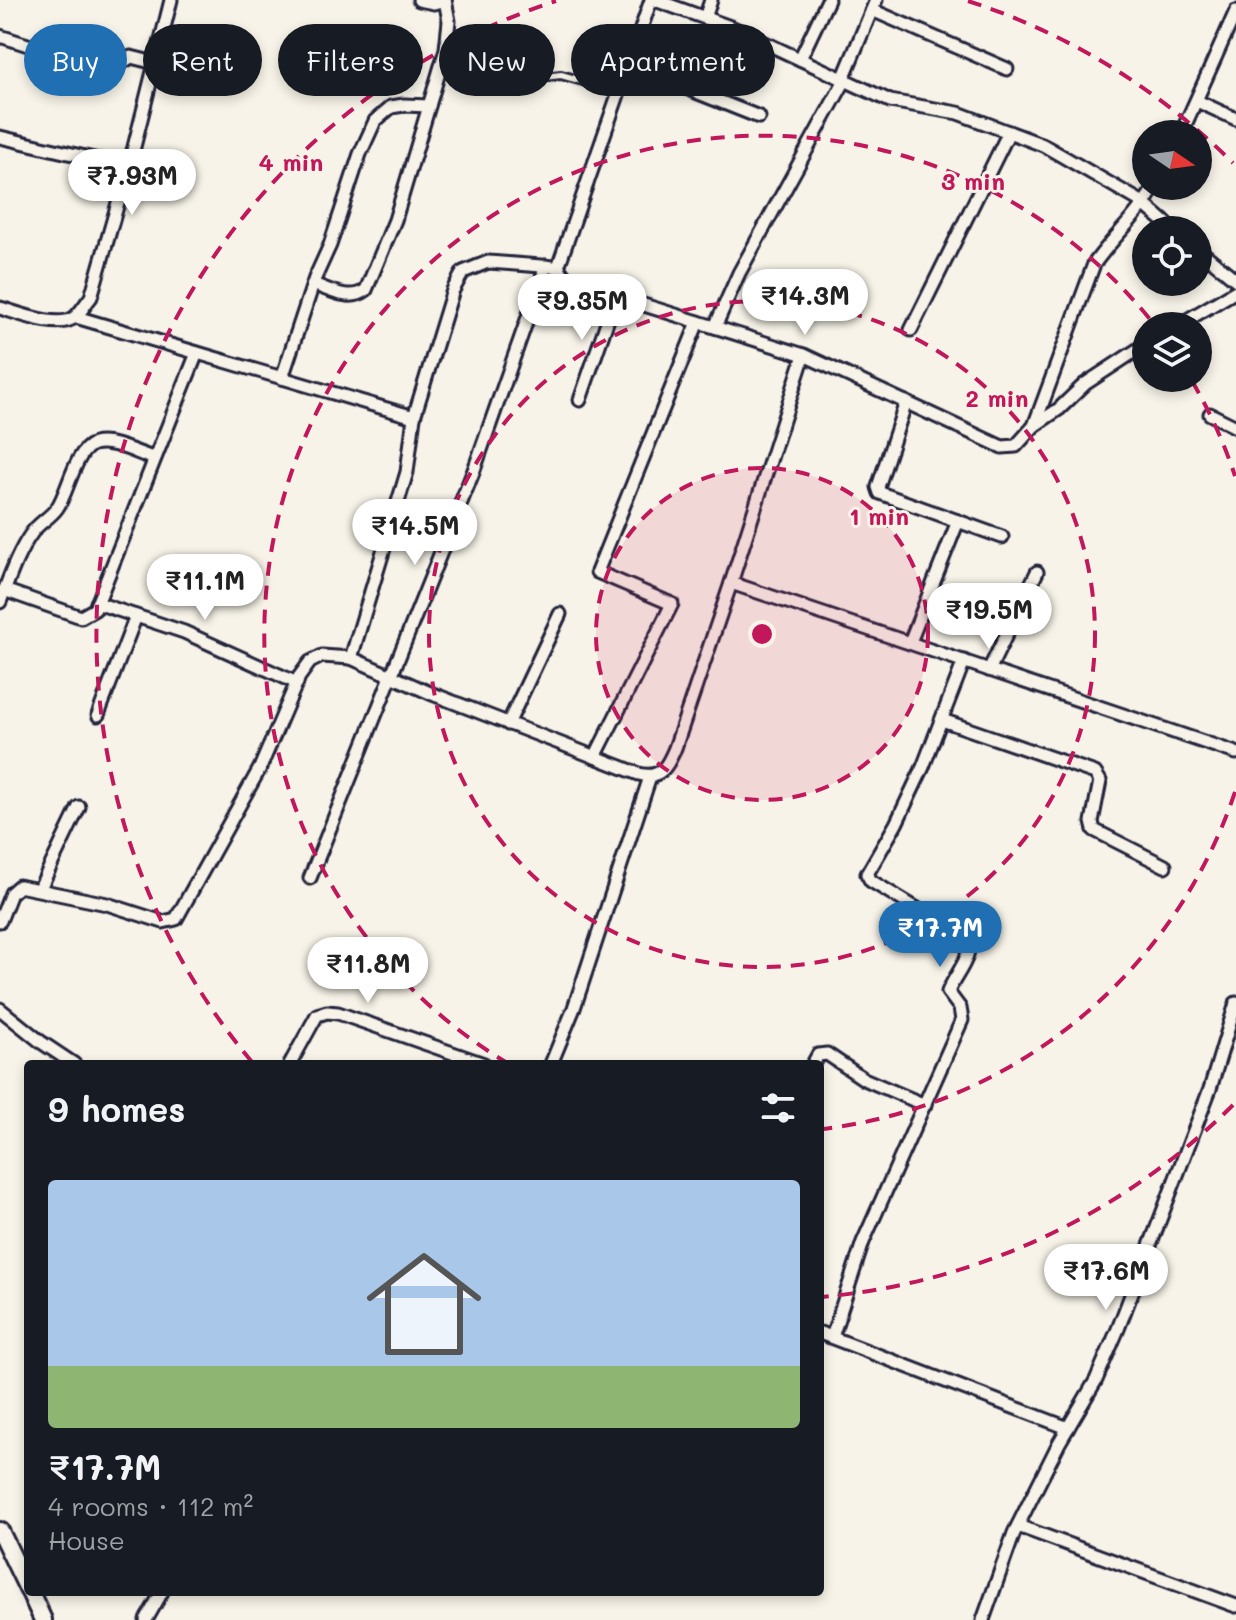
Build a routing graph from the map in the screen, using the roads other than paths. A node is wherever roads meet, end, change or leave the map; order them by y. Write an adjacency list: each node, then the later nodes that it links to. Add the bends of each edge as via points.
1 (171, 0): 10 (street)
2 (419, 0): 3 (street)
3 (445, 0): 22 (street, via 449,34)
4 (653, 0): 9 (street); 11 (street)
5 (711, 0): 9 (street)
6 (828, 0): 14 (street)
7 (874, 5): 16 (street); 17 (street)
8 (1236, 11): 12 (street)
9 (705, 18): 14 (street)
10 (165, 24)
11 (644, 24)
12 (1231, 35): 21 (street)
13 (0, 36): 15 (street, via 93,66 115,67 131,57)
14 (800, 59): 17 (street)
15 (143, 60)
16 (1007, 69)
17 (844, 80): 26 (street, via 890,101 958,113); 42 (street)
18 (146, 96): 28 (street)
19 (617, 96): 33 (street)
20 (706, 96): 23 (street)
21 (1197, 101): 24 (street); 25 (street)
22 (429, 106): 35 (street, via 391,107 375,121); 35 (street, via 395,220 366,290 349,296)
23 (759, 117)
24 (1236, 119)
25 (1188, 120)
26 (1009, 132): 30 (street, via 1043,145); 43 (street)
27 (0, 137): 28 (street)
28 (128, 167): 40 (street, via 91,297)
29 (1148, 200): 30 (street)
30 (1145, 205): 31 (street); 52 (street, via 1094,264)
31 (1158, 216)
32 (1212, 260): 34 (street)
33 (552, 267): 37 (street); 51 (street, via 488,262 463,272); 67 (street)
34 (1236, 280)
35 (313, 284): 47 (street)
36 (1236, 291): 39 (street)
37 (616, 296): 41 (street); 48 (street)
38 (0, 308): 40 (street, via 55,323)
39 (1201, 312)
40 (76, 317): 44 (street)
41 (698, 322): 42 (street); 73 (street, via 597,572 672,604)
42 (715, 327): 46 (street)
43 (911, 330)
44 (197, 353): 47 (street); 54 (street)
45 (1132, 353): 52 (street)
46 (804, 355): 49 (street); 58 (street)
47 (282, 378): 51 (street)
48 (580, 400)
49 (906, 402): 52 (street, via 1002,447 1016,446); 55 (street, via 878,491)
50 (1210, 414): 53 (street)
51 (414, 417): 64 (street, via 407,472)
52 (1034, 426)
53 (1236, 427)
54 (153, 458): 59 (street, via 107,443 88,447 56,510 24,545); 60 (street)
55 (958, 521): 56 (street); 63 (street)
56 (1002, 537)
57 (1037, 572): 66 (street)
58 (731, 583): 63 (street); 74 (street, via 668,765)
59 (2, 596): 60 (street, via 81,617)
60 (97, 603): 62 (street)
61 (560, 614): 71 (street)
62 (136, 616): 68 (street); 69 (street)
63 (910, 642): 65 (street)
64 (351, 658): 67 (street); 68 (street, via 322,656 310,662)
65 (964, 661): 66 (street); 70 (street)
66 (989, 670): 72 (street)
67 (390, 675): 71 (street); 77 (street)
68 (297, 683): 78 (street, via 260,768 176,919 163,922)
69 (98, 715)
70 (942, 720): 76 (street, via 1095,773 1100,781 1094,830); 87 (street, via 896,824 867,874 960,933 970,946 948,992 962,1020)
71 (508, 724): 73 (street)
72 (1236, 753)
73 (595, 757): 74 (street)
74 (650, 777): 85 (street)
75 (79, 807): 78 (street)
76 (1165, 866)
77 (310, 878)
78 (40, 888): 79 (street, via 14,888)
79 (0, 921)
80 (1236, 1003): 89 (street, via 1210,1089 1118,1329)
81 (0, 1009): 82 (street)
82 (69, 1060)
83 (292, 1060): 84 (street, via 317,1015 327,1012)
84 (473, 1060)
85 (553, 1060)
86 (815, 1060): 87 (street, via 827,1054 864,1079)
87 (925, 1105): 88 (street)
88 (826, 1335): 89 (street)
89 (1068, 1428): 90 (street)
90 (1018, 1526): 95 (street); 98 (street)
91 (0, 1531): 92 (main road)
92 (24, 1580)
93 (32, 1596): 96 (main road)
94 (160, 1596): 97 (street)
95 (1236, 1606)
96 (43, 1620)
97 (146, 1620)
98 (983, 1620)

